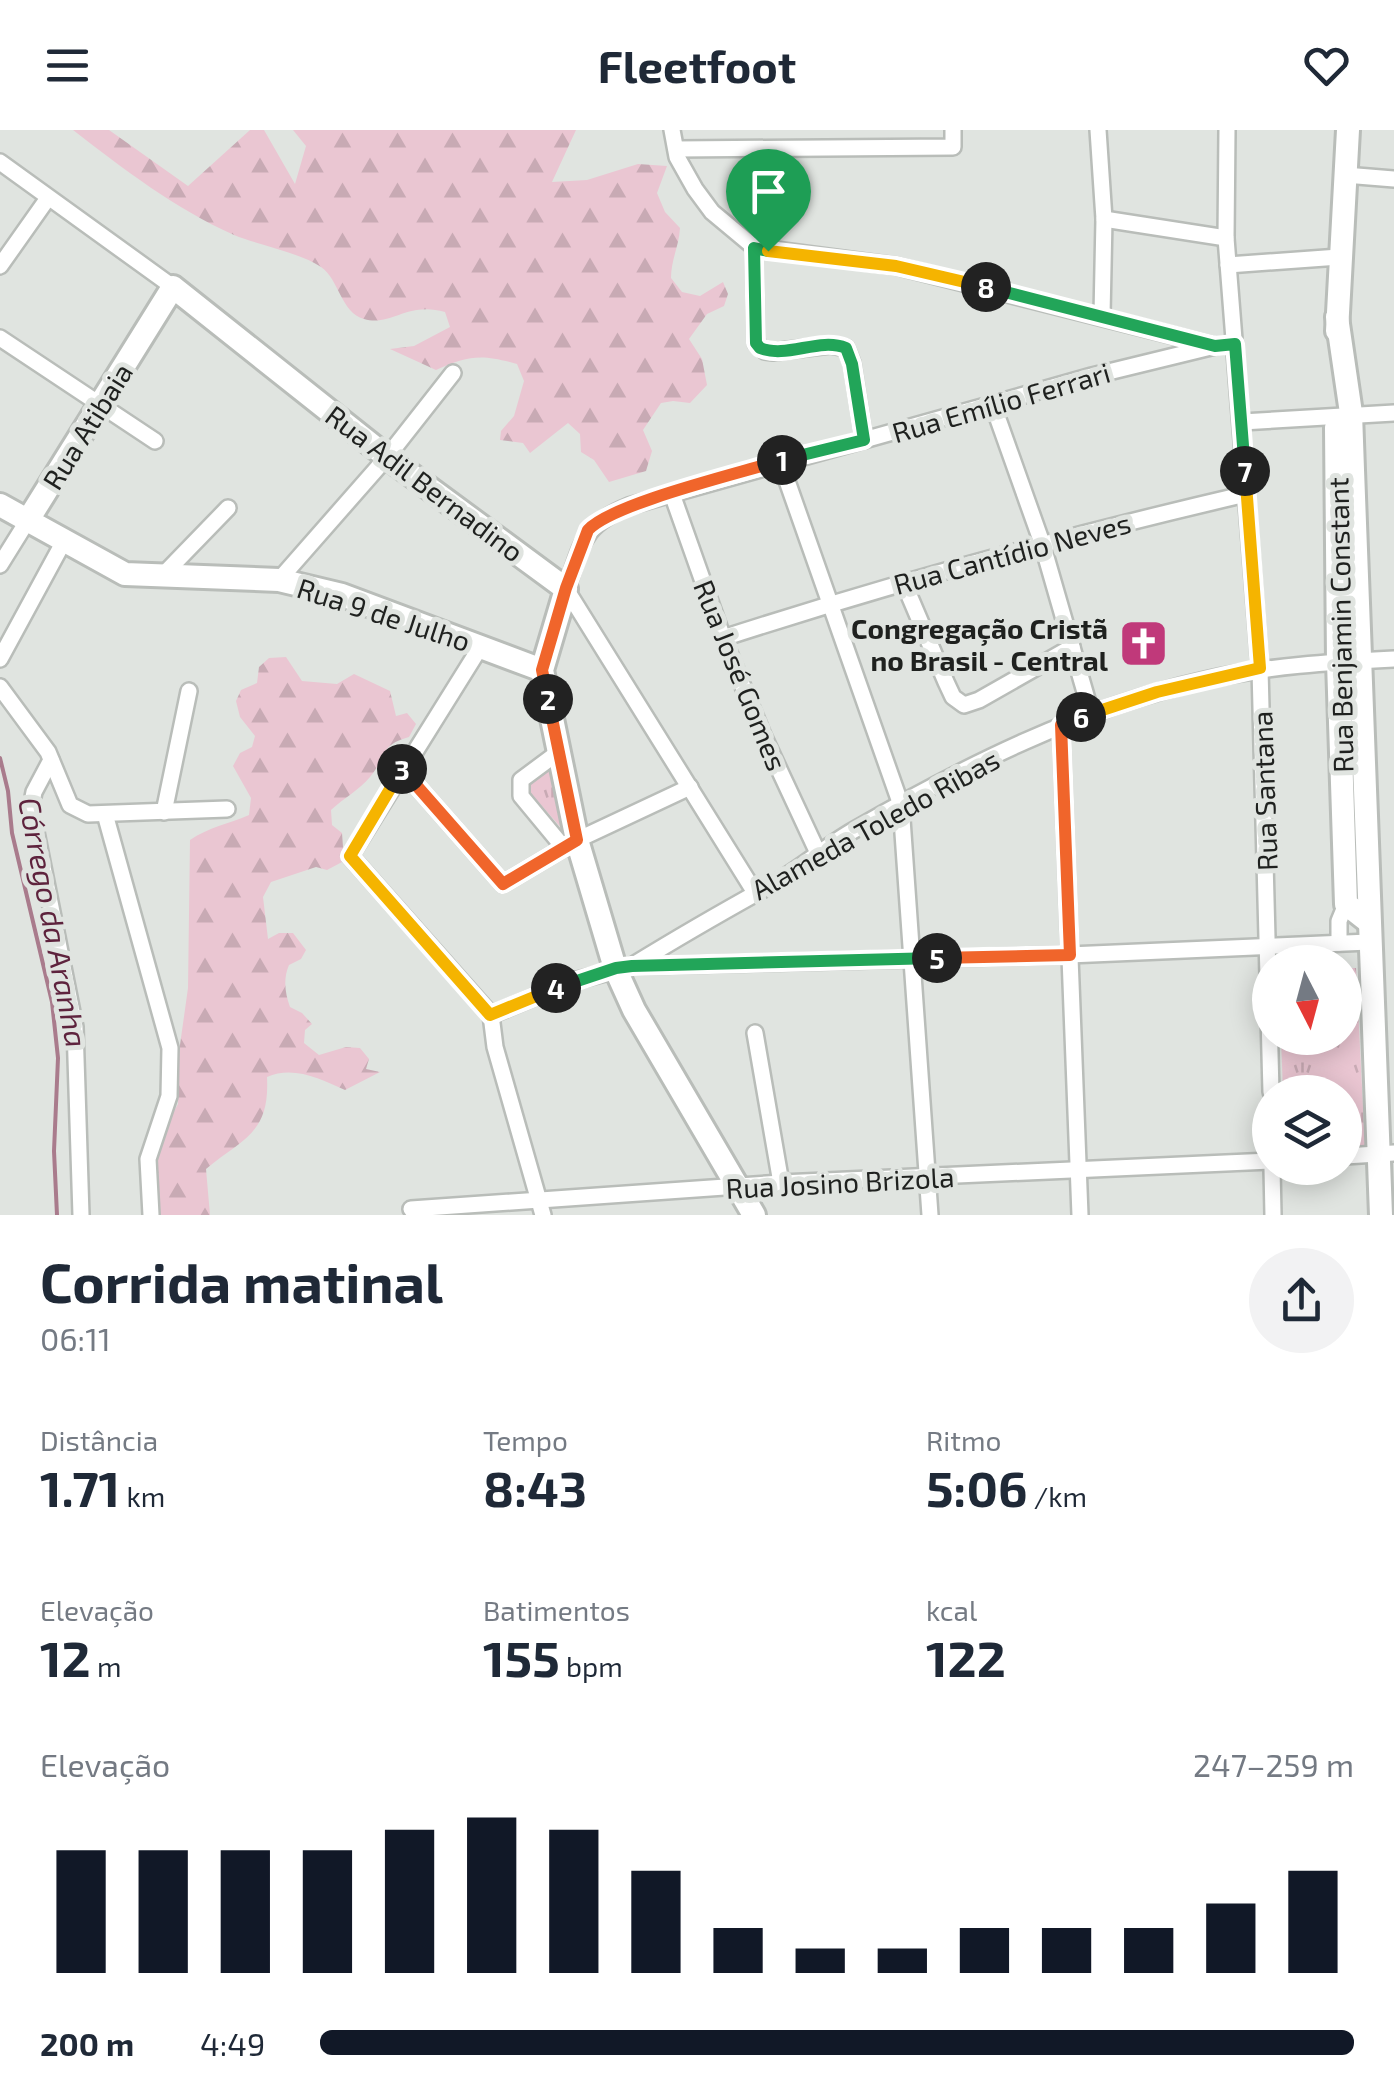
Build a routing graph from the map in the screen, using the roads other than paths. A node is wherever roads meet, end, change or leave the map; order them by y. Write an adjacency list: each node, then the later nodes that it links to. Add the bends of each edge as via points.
1 (672, 130): 6 (street)
2 (1098, 130): 11 (street)
3 (1227, 130): 12 (street, Rua Santana)
4 (1348, 130): 8 (main road, Rua Benjamin Constant)
5 (953, 138): 6 (street)
6 (676, 149): 13 (street, via 712,212)
7 (0, 162): 10 (street, Rua Adil Bernadino)
8 (1346, 174): 9 (street); 14 (main road, Rua Benjamin Constant)
9 (1394, 179)
10 (48, 198): 16 (street); 17 (street, Rua Adil Bernadino)
11 (1104, 219): 12 (street); 18 (street)
12 (1226, 238): 15 (street, Rua Santana)
13 (754, 248): 18 (street, via 896,266); 28 (street, via 756,343 773,352 846,348)
14 (1339, 257): 15 (street); 26 (main road, Rua Benjamin Constant)
15 (1228, 265): 20 (street, Rua Santana)
16 (0, 266)
17 (172, 287): 23 (main road, Rua Atibaia); 30 (main road, Rua Adil Bernadino)
18 (1102, 315): 21 (street)
19 (0, 338): 23 (street)
20 (1235, 344): 21 (street); 27 (street, Rua Santana)
21 (1215, 346): 24 (street, Rua Emílio Ferrari)
22 (453, 374): 30 (street)
23 (100, 406): 29 (street); 36 (main road, Rua Atibaia)
24 (994, 406): 28 (street, Rua Emílio Ferrari); 38 (street)
25 (1394, 413): 26 (street)
26 (1343, 414): 27 (street); 50 (main road, Rua Benjamin Constant)
27 (1242, 422): 33 (street, Rua Santana)
28 (864, 440): 31 (street, Rua Emílio Ferrari)
29 (156, 441)
30 (387, 456): 41 (street); 43 (main road, Rua Adil Bernadino)
31 (780, 461): 32 (street, Rua Emílio Ferrari); 44 (street)
32 (672, 494): 43 (street, Rua Emílio Ferrari, via 595,523); 45 (street, Rua José Gomes)
33 (1246, 494): 38 (street, Rua Cantídio Neves); 51 (street, Rua Santana)
34 (0, 505): 36 (main road, Rua 9 de Julho)
35 (228, 508): 40 (street)
36 (28, 520): 37 (main road, Rua 9 de Julho); 39 (street, Rua Atibaia)
37 (64, 541): 40 (main road, Rua 9 de Julho, via 125,574); 48 (street)
38 (1042, 543): 42 (street, Rua Cantídio Neves); 47 (street)
39 (0, 565)
40 (164, 574): 41 (main road, Rua 9 de Julho)
41 (278, 580): 46 (main road, Rua 9 de Julho, via 342,595)
42 (904, 581): 44 (street, Rua Cantídio Neves); 47 (street, via 953,697 964,705)
43 (566, 588): 52 (main road); 60 (street, Rua Adil Bernadino)
44 (828, 604): 45 (street, Rua Cantídio Neves); 61 (street)
45 (723, 638): 66 (street, Rua José Gomes)
46 (480, 646): 52 (main road, Rua 9 de Julho); 59 (street)
47 (1072, 647): 55 (street)
48 (0, 658)
49 (1394, 659): 50 (street, Alameda Toledo Ribas)
50 (1348, 662): 51 (street, Alameda Toledo Ribas); 68 (main road, Rua Benjamin Constant); 69 (main road, Rua Benjamin Constant)
51 (1260, 668): 55 (street, Alameda Toledo Ribas); 71 (street, Rua Santana)
52 (542, 670): 57 (main road)
53 (0, 686): 58 (street)
54 (189, 691): 63 (street)
55 (1092, 713): 56 (street, Alameda Toledo Ribas)
56 (1061, 725): 61 (street, Alameda Toledo Ribas); 73 (street)
57 (560, 750): 65 (main road); 65 (street, via 521,780 520,796)
58 (50, 760): 64 (street, via 70,805); 88 (street, via 32,807 75,1027)
59 (402, 769): 65 (street, via 503,884); 76 (street, via 350,856)
60 (690, 787): 65 (street); 67 (street, Rua Adil Bernadino)
61 (901, 806): 66 (street, Alameda Toledo Ribas); 74 (street)
62 (227, 809): 63 (street)
63 (164, 812): 64 (street)
64 (105, 814): 89 (street, via 170,1048 169,1096 148,1159)
65 (570, 844): 75 (main road)
66 (818, 853): 67 (street, Alameda Toledo Ribas)
67 (754, 891): 75 (street, Alameda Toledo Ribas)
68 (1346, 904): 69 (main road); 70 (street)
69 (1369, 932): 70 (street); 78 (main road, Rua Benjamin Constant)
70 (1339, 943): 71 (street)
71 (1268, 945)
72 (1252, 946): 73 (street)
73 (1070, 955): 74 (street); 80 (street)
74 (910, 959): 75 (street); 81 (street)
75 (624, 967): 76 (street, Alameda Toledo Ribas); 84 (main road, via 634,1010)
76 (490, 1015): 85 (street)
77 (756, 1032): 82 (street)
78 (1386, 1154): 94 (main road, Rua Benjamin Constant)
79 (1252, 1165): 80 (street, Rua Josino Brizola)
80 (1078, 1170): 81 (street, Rua Josino Brizola); 92 (street)
81 (927, 1178): 82 (street, Rua Josino Brizola); 91 (street)
82 (781, 1183): 84 (street, Rua Josino Brizola)
83 (1272, 1185): 93 (street)
84 (739, 1187): 85 (street, Rua Josino Brizola); 90 (main road)
85 (541, 1208): 87 (street, Rua Josino Brizola)
86 (411, 1209): 87 (street, Rua Josino Brizola)
87 (445, 1212)
88 (81, 1215)
89 (151, 1215)
90 (754, 1215)
91 (930, 1215)
92 (1080, 1215)
93 (1273, 1215)
94 (1381, 1215)

